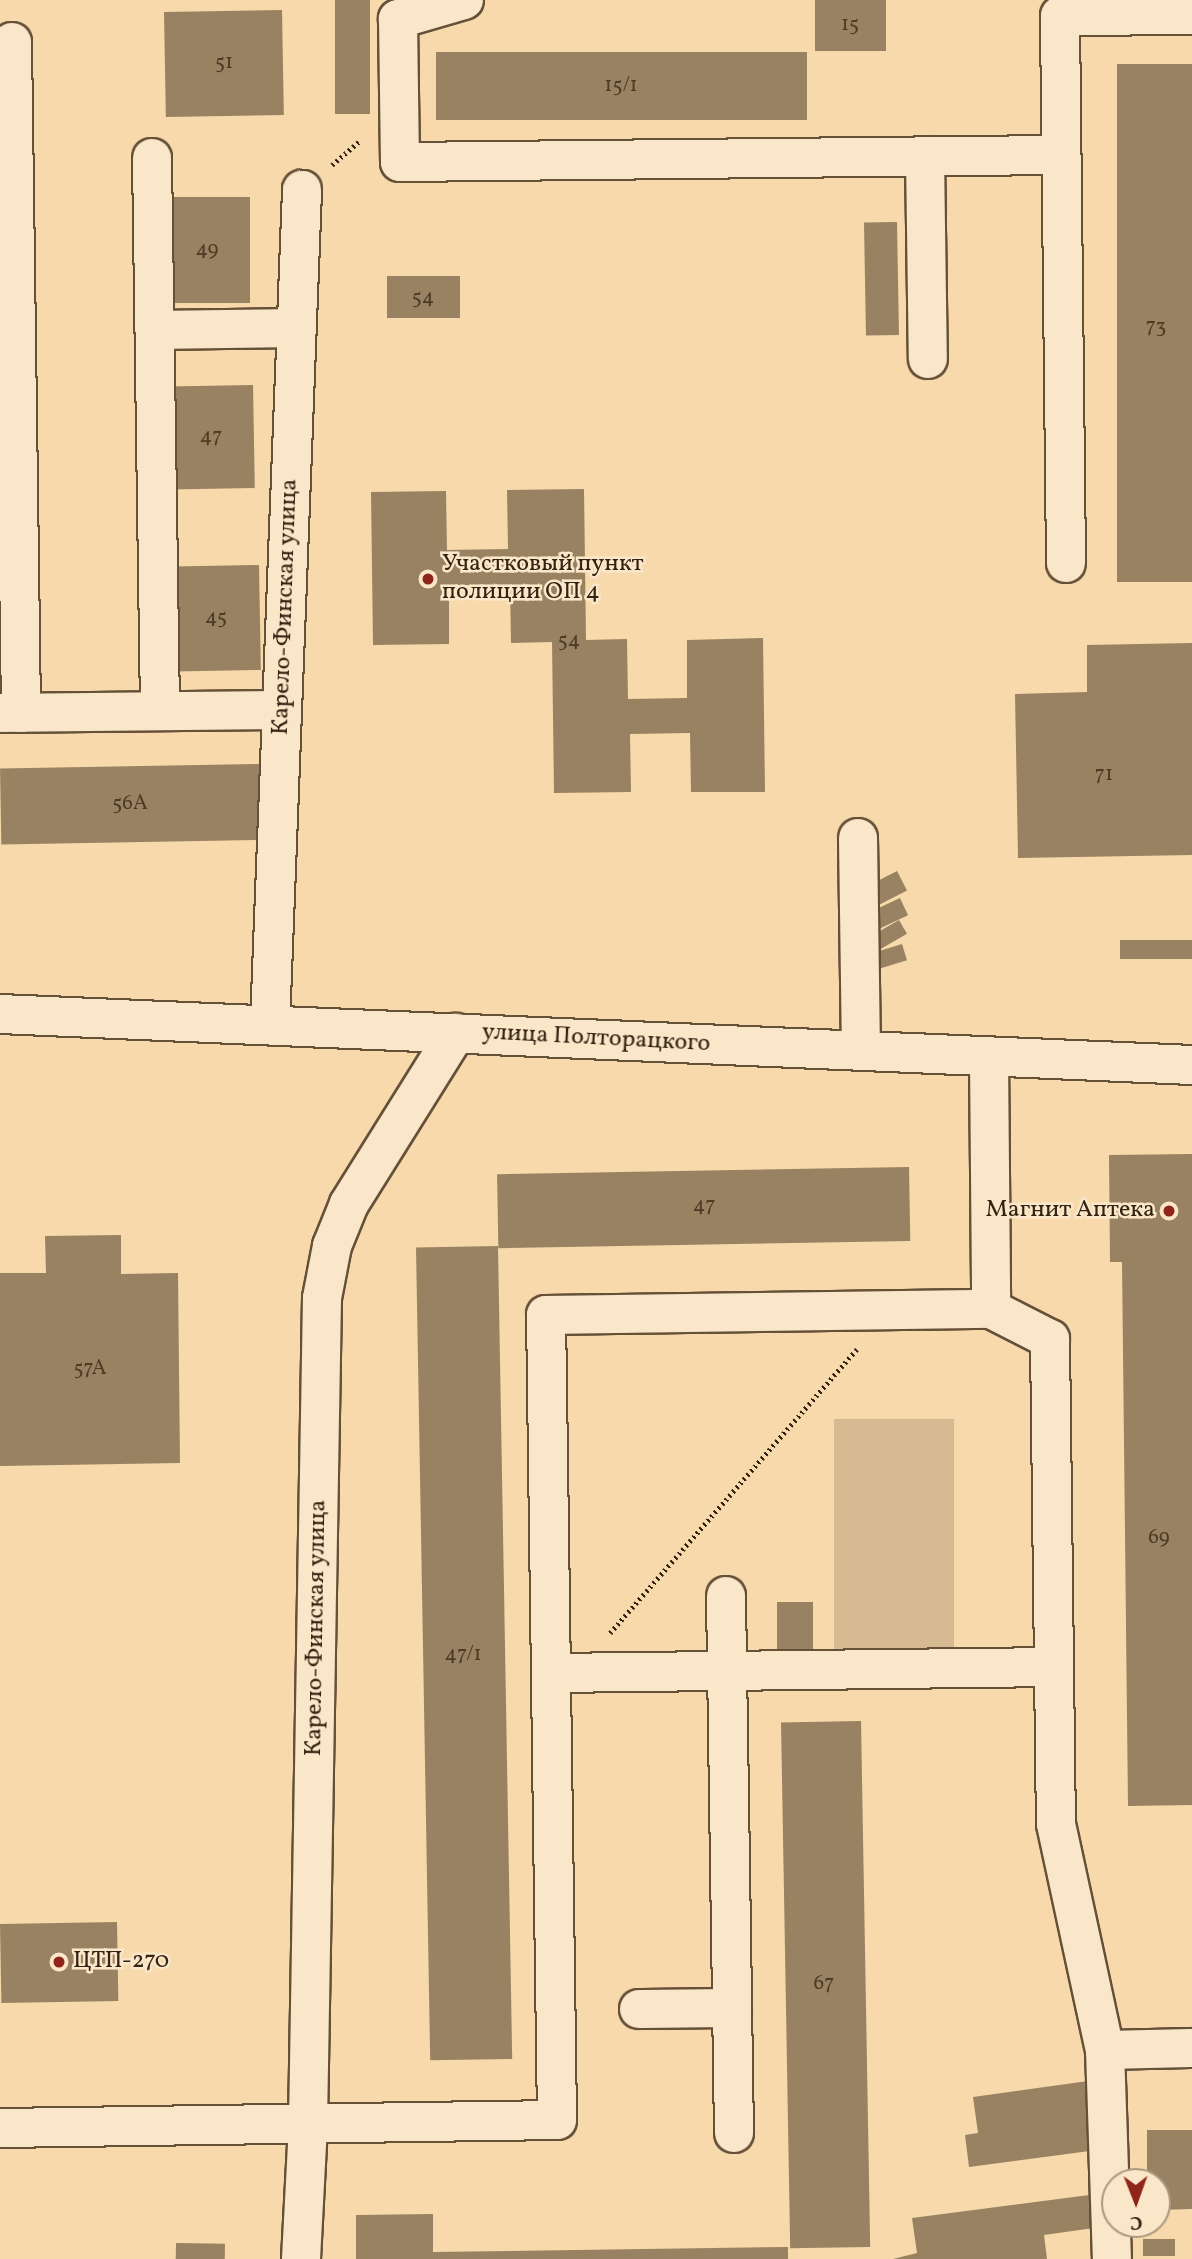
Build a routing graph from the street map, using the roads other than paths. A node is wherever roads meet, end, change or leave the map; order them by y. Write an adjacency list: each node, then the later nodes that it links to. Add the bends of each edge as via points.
1 (464, 0): 5 (street, via 398,19 400,162)
2 (1192, 15): 4 (street, via 1060,16)
3 (12, 42): 14 (street)
4 (1061, 155): 5 (street); 11 (street)
5 (925, 156): 10 (street)
6 (152, 158): 9 (street)
7 (302, 191): 8 (street, Карело-Финская улица)
8 (297, 328): 9 (street); 12 (street, Карело-Финская улица)
9 (155, 330): 13 (street)
10 (928, 359)
11 (1066, 563)
12 (282, 710): 13 (street); 17 (street, Карело-Финская улица)
13 (160, 711): 14 (street)
14 (10, 713)
15 (858, 838): 19 (street)
16 (0, 1014): 17 (street, улица Полторацкого)
17 (270, 1024): 18 (street, улица Полторацкого)
18 (456, 1032): 19 (street, улица Полторацкого); 31 (street, Карело-Финская улица, via 349,1204 332,1246 322,1298)
19 (861, 1051): 20 (street, улица Полторацкого)
20 (989, 1056): 21 (street, улица Полторацкого); 22 (street)
21 (1192, 1065)
22 (991, 1309): 24 (street, via 1050,1339); 26 (street, via 547,1315)
23 (726, 1596): 25 (street)
24 (1054, 1667): 25 (street); 30 (street, via 1056,1824)
25 (727, 1671): 26 (street); 27 (street)
26 (563, 1673): 31 (street, via 557,2120)
27 (732, 2008): 28 (street); 33 (street)
28 (639, 2009)
29 (1192, 2048): 30 (street)
30 (1105, 2050): 34 (street)
31 (308, 2124): 32 (street); 35 (street, Карело-Финская улица)
32 (0, 2128)
33 (734, 2133)
34 (1108, 2254)
35 (302, 2259)

